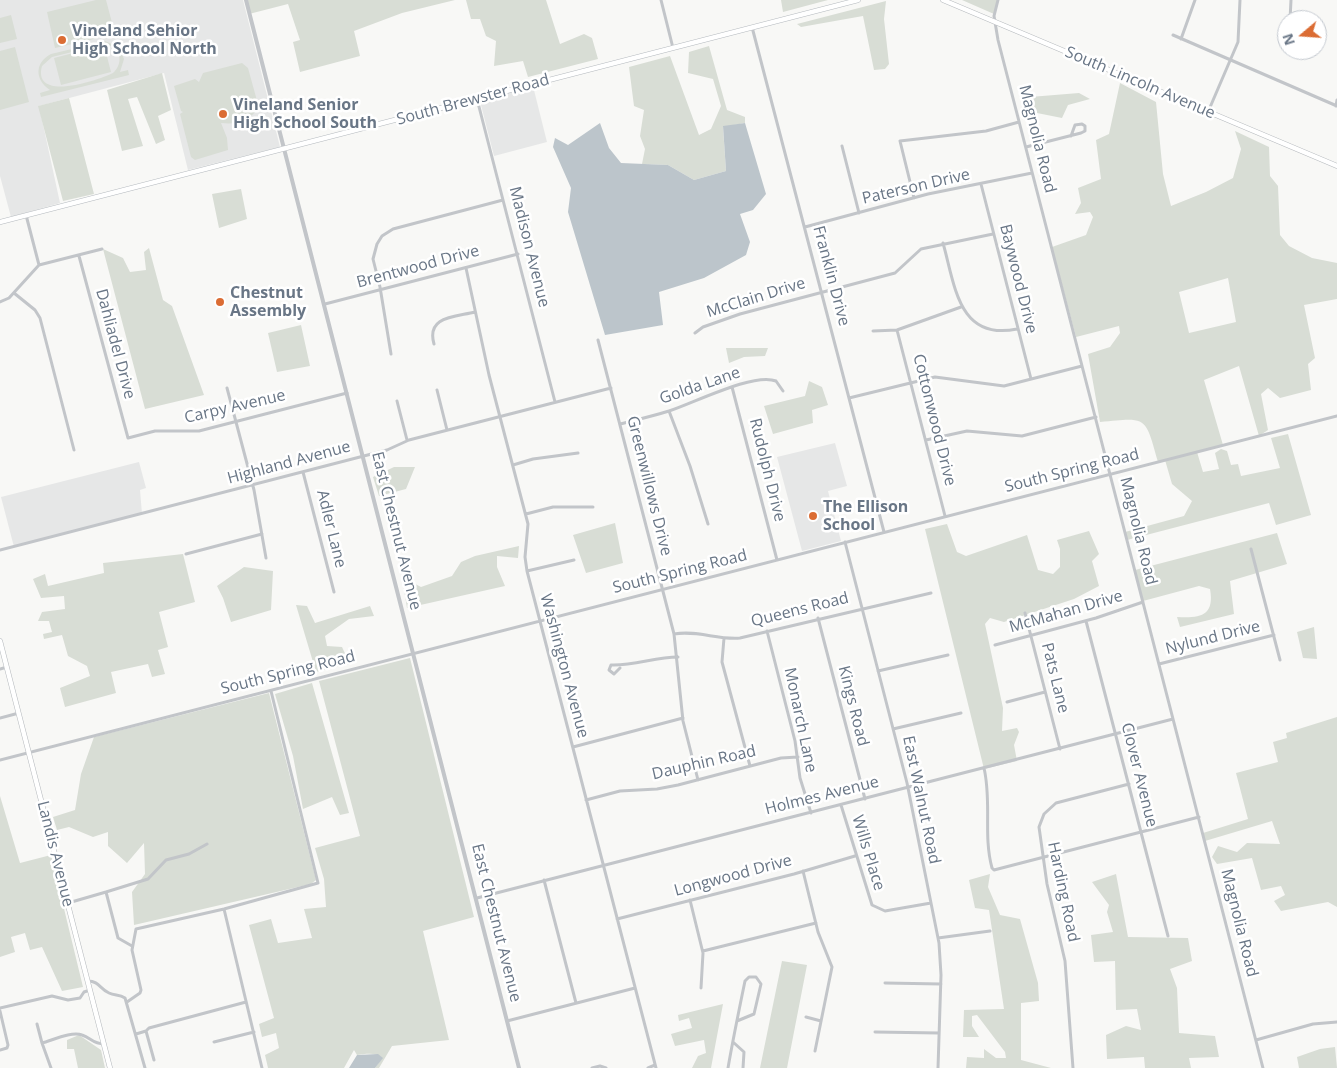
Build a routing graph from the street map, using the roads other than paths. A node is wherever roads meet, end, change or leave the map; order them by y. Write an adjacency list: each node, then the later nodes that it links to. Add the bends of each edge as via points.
1 (246, 0): 22 (street, East Chestnut Avenue)
2 (661, 0): 12 (street)
3 (858, 0): 9 (main road, South Brewster Road)
4 (943, 0): 8 (main road, South Lincoln Avenue)
5 (998, 0): 8 (street, Magnolia Road)
6 (1195, 0): 11 (street)
7 (1240, 0): 13 (street, via 1239,34)
8 (995, 22): 17 (main road, South Lincoln Avenue); 18 (street, Magnolia Road)
9 (752, 27): 12 (main road, South Brewster Road); 31 (street, Franklin Drive)
10 (1173, 35): 11 (street)
11 (1182, 39): 13 (street)
12 (673, 48): 14 (main road, South Brewster Road)
13 (1230, 59): 16 (street); 17 (street)
14 (477, 99): 22 (main road, South Brewster Road); 27 (street, Madison Avenue)
15 (1337, 100): 16 (street)
16 (1337, 106)
17 (1208, 112): 23 (main road, South Lincoln Avenue)
18 (1019, 122): 21 (street, Magnolia Road); 26 (street, via 986,131 900,141)
19 (1071, 136): 19 (street, via 1085,131 1084,125 1076,125); 21 (street)
20 (842, 146): 28 (street)
21 (1026, 147): 24 (street, Magnolia Road)
22 (285, 148): 29 (main road, South Brewster Road); 43 (street, East Chestnut Avenue)
23 (1337, 166)
24 (1032, 173): 25 (street, Paterson Drive); 53 (street, Magnolia Road)
25 (981, 184): 26 (street, Paterson Drive); 32 (street, Baywood Drive)
26 (914, 198): 28 (street, Paterson Drive)
27 (504, 200): 35 (street, Madison Avenue); 39 (street, via 386,233 377,244 373,259)
28 (859, 213): 31 (street, Paterson Drive)
29 (26, 215): 30 (main road, South Brewster Road); 37 (street)
30 (0, 222)
31 (805, 227): 40 (street, Franklin Drive)
32 (993, 234): 33 (street, McClain Drive); 46 (street, Baywood Drive)
33 (943, 243): 40 (street, McClain Drive, via 918,250 895,273); 44 (street)
34 (102, 249): 36 (street)
35 (518, 254): 38 (street, Brentwood Drive); 64 (street, Madison Avenue)
36 (79, 256): 37 (street); 72 (street, Dahliadel Drive)
37 (39, 265): 41 (street)
38 (466, 268): 39 (street, Brentwood Drive); 45 (street, Washington Avenue)
39 (381, 290): 43 (street, Brentwood Drive); 52 (street)
40 (822, 291): 49 (street, McClain Drive, via 740,314 703,327); 62 (street, Franklin Drive)
41 (14, 292): 42 (street); 75 (street, via 40,318)
42 (0, 302)
43 (325, 304): 61 (street, East Chestnut Avenue)
44 (961, 307): 46 (street, via 984,327 998,331); 47 (street)
45 (475, 312): 51 (street, via 435,324 432,331); 66 (street, Washington Avenue)
46 (1017, 329): 54 (street, Baywood Drive)
47 (898, 330): 48 (street); 55 (street, Cottonwood Drive)
48 (873, 332)
49 (695, 334)
50 (598, 340): 58 (street, Greenwillows Drive)
51 (434, 344)
52 (390, 354)
53 (1082, 366): 54 (street); 68 (street, Magnolia Road)
54 (1031, 379): 55 (street, via 1004,386 938,377)
55 (911, 382): 62 (street); 74 (street, Cottonwood Drive)
56 (732, 387): 60 (street, Golda Lane, via 768,378 779,383); 65 (street, Golda Lane); 94 (street, Rudolph Drive)
57 (227, 388): 69 (street)
58 (611, 388): 64 (street, Highland Avenue); 70 (street, Greenwillows Drive)
59 (437, 390): 71 (street)
60 (783, 391)
61 (348, 393): 69 (street, Carpy Avenue); 77 (street, East Chestnut Avenue)
62 (849, 398): 86 (street, Franklin Drive)
63 (397, 401): 73 (street)
64 (555, 402): 66 (street, Highland Avenue)
65 (669, 411): 70 (street, Golda Lane); 85 (street)
66 (500, 416): 71 (street, Highland Avenue); 78 (street, Washington Avenue)
67 (1337, 416): 80 (street, South Spring Road)
68 (1096, 417): 74 (street, via 1022,436 967,431); 80 (street, Magnolia Road)
69 (236, 422): 72 (street, Carpy Avenue, via 199,431 159,431); 81 (street)
70 (620, 424): 96 (street, Greenwillows Drive)
71 (447, 430): 73 (street, Highland Avenue)
72 (127, 438)
73 (407, 440): 77 (street, Highland Avenue, via 392,449)
74 (926, 440): 84 (street, Cottonwood Drive)
75 (74, 450)
76 (578, 453): 78 (street)
77 (364, 456): 79 (street, Highland Avenue); 112 (street, East Chestnut Avenue)
78 (513, 465): 83 (street, Washington Avenue)
79 (303, 472): 81 (street, Highland Avenue); 97 (street, Adler Lane)
80 (1110, 474): 84 (street, South Spring Road); 99 (street, Magnolia Road)
81 (253, 485): 87 (street); 89 (street, Highland Avenue)
82 (594, 507): 83 (street, via 553,507)
83 (526, 514): 95 (street, Washington Avenue)
84 (945, 516): 86 (street, South Spring Road)
85 (708, 524)
86 (884, 532): 88 (street, South Spring Road)
87 (262, 534): 91 (street); 92 (street)
88 (845, 542): 94 (street, South Spring Road); 100 (street, East Walnut Road)
89 (0, 550)
90 (1251, 550): 107 (street)
91 (186, 554)
92 (266, 558)
93 (574, 560): 95 (street)
94 (777, 560): 96 (street, South Spring Road)
95 (527, 571): 103 (street, Washington Avenue)
96 (663, 589): 103 (street, South Spring Road); 106 (street, Greenwillows Drive)
97 (334, 592)
98 (930, 593): 100 (street, Queens Road)
99 (1143, 602): 104 (street, McMahan Drive); 116 (street, Magnolia Road)
100 (862, 608): 102 (street, Queens Road); 120 (street, East Walnut Road)
101 (1025, 613): 108 (street, Pats Lane)
102 (818, 618): 105 (street, Queens Road); 141 (street, Kings Road)
103 (540, 621): 112 (street, South Spring Road); 131 (street, Washington Avenue)
104 (1086, 621): 108 (street, McMahan Drive); 130 (street, Clover Avenue)
105 (767, 631): 109 (street, Queens Road, via 740,638); 134 (street, Monarch Lane)
106 (674, 634): 109 (street, Queens Road, via 701,633); 114 (street, Greenwillows Drive)
107 (1274, 635): 115 (street); 116 (street, Nylund Drive)
108 (1031, 636): 111 (street, McMahan Drive); 122 (street, Pats Lane)
109 (724, 638): 136 (street, via 722,662)
110 (0, 641): 117 (main road, Landis Avenue)
111 (996, 644)
112 (415, 653): 121 (street, South Spring Road); 154 (street, East Chestnut Avenue)
113 (948, 655): 120 (street)
114 (678, 657): 118 (street, via 655,658 627,666 613,665 609,670 614,674); 127 (street, Greenwillows Drive)
115 (1280, 660)
116 (1159, 664): 128 (street, Magnolia Road)
117 (7, 667): 119 (street); 124 (main road, Landis Avenue)
118 (620, 668)
119 (0, 669)
120 (878, 671): 129 (street, East Walnut Road)
121 (271, 690): 133 (street, South Spring Road); 158 (street, via 320,880 314,886)
122 (1046, 692): 123 (street); 132 (street, Pats Lane)
123 (1007, 702)
124 (19, 713): 126 (street); 133 (main road, Landis Avenue)
125 (961, 713): 129 (street)
126 (0, 718)
127 (682, 718): 131 (street); 138 (street, Greenwillows Drive)
128 (1173, 719): 130 (street, Holmes Avenue); 145 (street, Magnolia Road)
129 (893, 729): 140 (street, East Walnut Road)
130 (1116, 734): 132 (street, Holmes Avenue); 139 (street, Clover Avenue)
131 (573, 747): 142 (street, Washington Avenue)
132 (1060, 749): 137 (street, Holmes Avenue)
133 (29, 753): 135 (street, South Spring Road); 156 (main road, Landis Avenue)
134 (798, 757): 136 (street, Dauphin Road); 144 (street, Monarch Lane, via 799,776)
135 (0, 760)
136 (750, 766): 138 (street, Dauphin Road)
137 (984, 768): 140 (street, Holmes Avenue); 149 (street, via 989,793 988,849 992,868 996,870)
138 (698, 780): 142 (street, Dauphin Road, via 657,789 620,791)
139 (1128, 784): 146 (street, Clover Avenue); 149 (street, Harding Road, via 1052,805 1039,827)
140 (908, 788): 141 (street, Holmes Avenue); 157 (street, East Walnut Road)
141 (865, 799): 143 (street, Holmes Avenue)
142 (586, 800): 150 (street, Washington Avenue)
143 (841, 805): 144 (street, Holmes Avenue); 148 (street, Wills Place)
144 (811, 813): 150 (street, Holmes Avenue)
145 (1199, 817): 146 (street); 187 (street, Magnolia Road)
146 (1141, 832): 149 (street); 162 (street, Clover Avenue)
147 (207, 844): 153 (street, via 189,854 166,860 148,879)
148 (855, 856): 151 (street, Longwood Drive); 157 (street, Wills Place, via 868,899 874,907 891,911)
149 (1044, 858): 207 (street, Harding Road, via 1065,961)
150 (603, 865): 152 (street, Holmes Avenue); 159 (street, Washington Avenue)
151 (803, 871): 155 (street, Longwood Drive); 160 (street)
152 (544, 880): 154 (street, Holmes Avenue); 174 (street)
153 (106, 892): 156 (street); 164 (street, via 118,938)
154 (476, 898): 177 (street, East Chestnut Avenue)
155 (690, 900): 159 (street, Longwood Drive); 165 (street)
156 (68, 903): 166 (main road, Landis Avenue)
157 (931, 903): 163 (street, East Walnut Road)
158 (224, 909): 164 (street, via 139,928 134,933); 173 (street)
159 (617, 919): 169 (street, Washington Avenue)
160 (816, 923): 165 (street); 179 (street, via 832,967)
161 (990, 931): 163 (street)
162 (1168, 936)
163 (938, 938): 168 (street, East Walnut Road)
164 (132, 946): 172 (street, via 141,990)
165 (703, 951): 170 (street)
166 (88, 981): 171 (main road, Landis Avenue); 172 (street, via 97,982 108,993 121,995)
167 (885, 983): 168 (street)
168 (941, 984): 185 (street, East Walnut Road)
169 (635, 988): 174 (street); 195 (street, Washington Avenue)
170 (700, 988)
171 (90, 990): 175 (street, via 80,998 68,1000 52,996); 191 (main road, Landis Avenue)
172 (127, 1002): 186 (street)
173 (246, 1002): 182 (street); 183 (street)
174 (576, 1003): 177 (street)
175 (0, 1009): 192 (street, via 8,1045)
176 (806, 1017): 179 (street)
177 (507, 1021): 200 (street, East Chestnut Avenue)
178 (737, 1021): 178 (street, via 754,1014 761,984 756,977 745,981); 189 (street)
179 (821, 1021): 193 (street)
180 (1337, 1022): 187 (street, via 1311,1025)
181 (37, 1024): 190 (street)
182 (146, 1031): 186 (street); 194 (street)
183 (254, 1032): 188 (street); 199 (street)
184 (875, 1032): 185 (street)
185 (939, 1033): 206 (street, East Walnut Road)
186 (136, 1034): 198 (street)
187 (1256, 1040): 208 (street, Magnolia Road)
188 (214, 1042)
189 (733, 1042): 204 (street); 205 (street, via 744,1052)
190 (42, 1043): 191 (street, via 77,1034 96,1044); 196 (street)
191 (104, 1044): 197 (main road, Landis Avenue)
192 (0, 1050)
193 (815, 1050)
194 (154, 1060)
195 (655, 1067): 203 (street)
196 (51, 1068)
197 (110, 1068)
198 (145, 1068)
199 (262, 1068)
200 (519, 1068)
201 (592, 1068): 202 (street)
202 (606, 1068)
203 (648, 1068)
204 (728, 1068)
205 (743, 1068)
206 (938, 1068)
207 (1073, 1068)
208 (1263, 1068)

